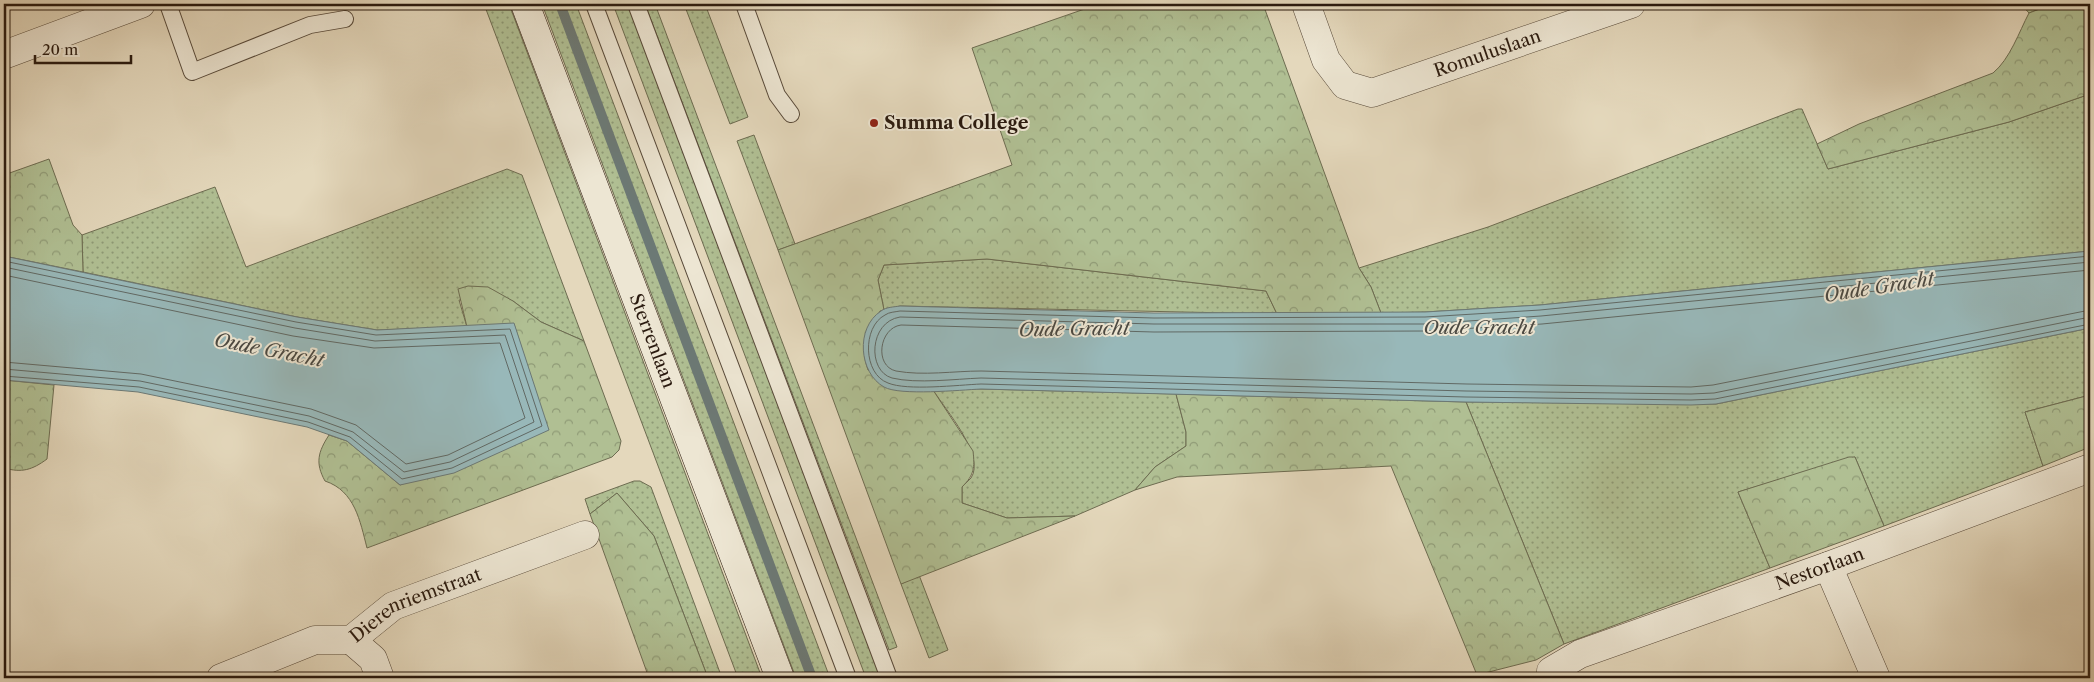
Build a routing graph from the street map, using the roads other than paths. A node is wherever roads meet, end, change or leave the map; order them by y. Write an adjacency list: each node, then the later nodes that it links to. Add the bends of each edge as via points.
1 (141, 4): 10 (street)
2 (168, 4): 9 (lane, via 192,72 310,25)
3 (525, 4): 19 (street, Sterrenlaan)
4 (594, 4): 20 (lane)
5 (636, 4): 21 (lane)
6 (744, 4): 11 (lane, via 777,95)
7 (1306, 4): 8 (street, Romuluslaan, via 1326,60 1345,85 1372,93)
8 (1621, 5)
9 (345, 19)
10 (4, 55)
11 (791, 114)
12 (2090, 468): 14 (street, Nestorlaan)
13 (585, 535): 15 (street, Dierenriemstraat, via 393,606)
14 (1828, 566): 16 (street, Nestorlaan, via 1580,654); 22 (street)
15 (351, 640): 17 (street, Dierenriemstraat, via 315,640); 18 (street, via 373,660)
16 (1552, 675)
17 (220, 678)
18 (380, 678)
19 (780, 678)
20 (848, 678)
21 (890, 678)
22 (1876, 678)

